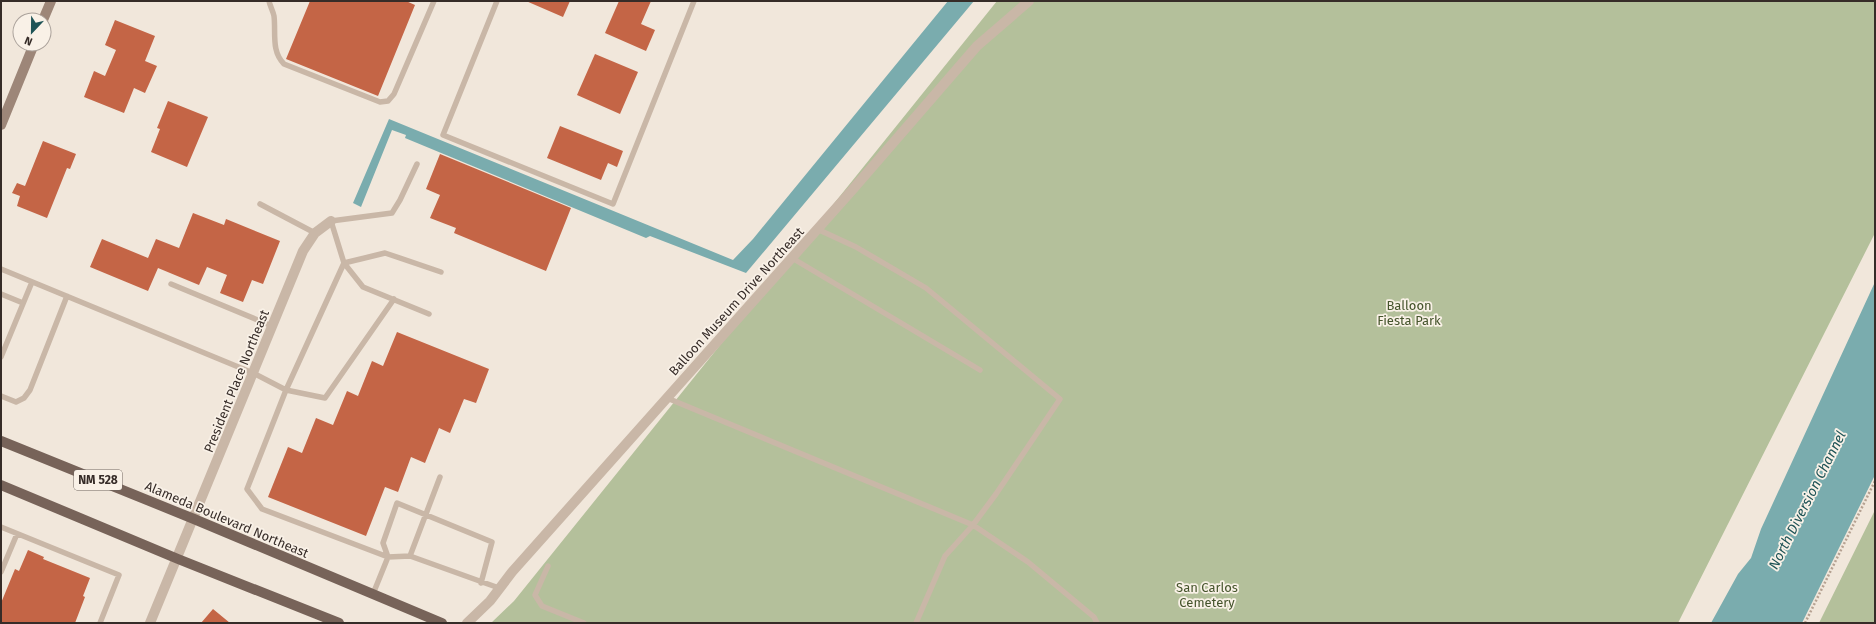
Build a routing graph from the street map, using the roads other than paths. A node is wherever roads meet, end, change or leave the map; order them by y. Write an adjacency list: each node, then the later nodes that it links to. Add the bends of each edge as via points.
1 (51, 1): 7 (street)
2 (269, 1): 3 (lane, via 274,14 275,48 284,64 380,102 388,101 394,94)
3 (434, 1)
4 (497, 1): 5 (lane, via 443,135 613,204)
5 (694, 1)
6 (1027, 2): 13 (street, Balloon Museum Drive Northeast, via 977,46)
7 (46, 12)
8 (31, 52): 9 (street)
9 (2, 119)
10 (418, 164): 12 (lane, via 392,213)
11 (260, 204): 14 (lane)
12 (330, 220): 14 (street, President Place Northeast); 16 (lane)
13 (817, 229): 15 (street, Balloon Museum Drive Northeast); 38 (lane, via 856,246 926,288 1060,399)
14 (315, 233): 26 (street, President Place Northeast, via 303,251)
15 (792, 258): 28 (lane); 32 (street, Balloon Museum Drive Northeast)
16 (344, 263): 18 (lane, via 385,253); 23 (lane, via 363,287); 30 (lane)
17 (1, 269): 19 (lane)
18 (441, 272)
19 (32, 282): 22 (lane); 24 (lane)
20 (171, 284): 26 (lane)
21 (1, 294): 24 (lane)
22 (67, 296): 29 (lane); 31 (lane, via 30,390 24,398 16,402)
23 (394, 299): 25 (lane); 30 (lane, via 325,398)
24 (23, 303): 27 (lane)
25 (429, 314)
26 (272, 326): 29 (street, President Place Northeast)
27 (1, 357)
28 (980, 370)
29 (253, 373): 30 (lane); 37 (street, President Place Northeast)
30 (286, 390): 42 (lane, via 246,489 262,509)
31 (1, 396)
32 (667, 398): 38 (lane); 47 (street, Balloon Museum Drive Northeast)
33 (1, 441): 37 (main road, Alameda Boulevard Northeast / NM 528)
34 (440, 476): 36 (lane)
35 (1, 485): 43 (main road)
36 (425, 515): 41 (lane); 42 (lane, via 397,503 383,543); 46 (lane, via 492,542)
37 (194, 519): 43 (street, President Place Northeast); 48 (main road, Alameda Boulevard Northeast / NM 528)
38 (973, 525): 55 (lane, via 945,556); 56 (lane, via 1028,562 1094,617)
39 (1, 527): 40 (lane)
40 (17, 534): 45 (lane); 49 (lane, via 119,575)
41 (410, 556): 42 (lane); 46 (lane)
42 (388, 557): 48 (lane)
43 (178, 559): 50 (street, President Place Northeast); 51 (main road)
44 (548, 566): 54 (lane, via 536,595 542,606)
45 (1, 572)
46 (481, 583): 47 (lane)
47 (499, 588): 53 (street, Balloon Museum Drive Northeast)
48 (373, 594): 52 (main road, Alameda Boulevard Northeast / NM 528)
49 (100, 623)
50 (150, 623)
51 (339, 623)
52 (442, 623)
53 (467, 623)
54 (584, 623)
55 (916, 623)
56 (1097, 623)

